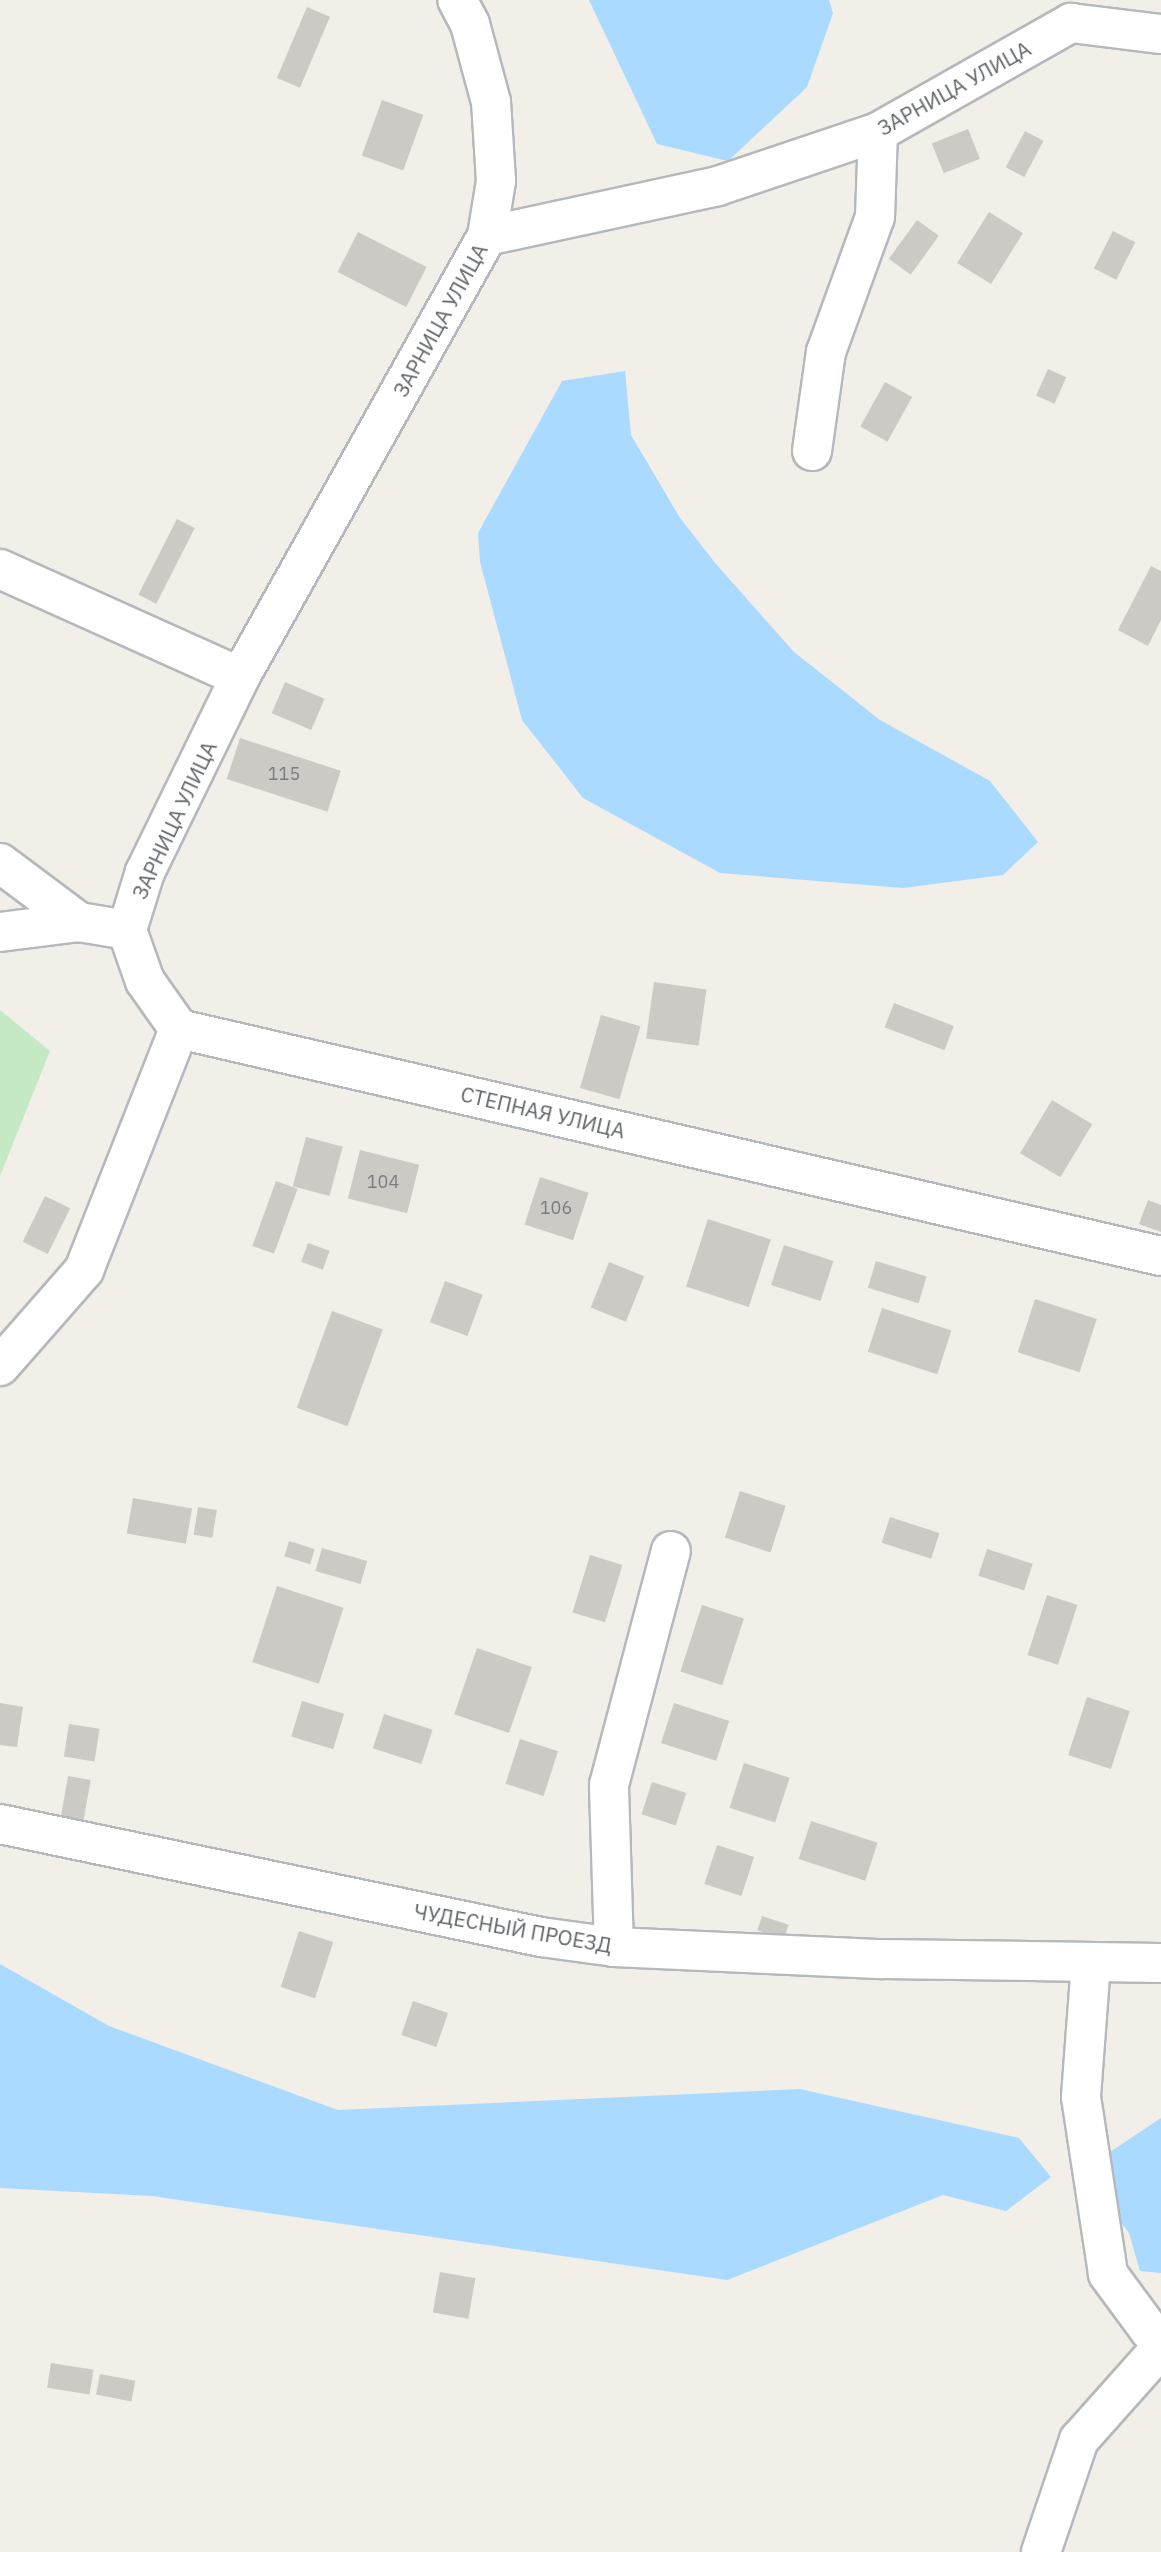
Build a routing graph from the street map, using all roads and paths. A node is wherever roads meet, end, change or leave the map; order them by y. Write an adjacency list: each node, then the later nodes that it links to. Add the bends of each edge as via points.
1 (457, 0): 4 (street, via 470,24 491,102 496,181)
2 (1161, 34): 3 (street, ЗАРНИЦА УЛИЦА, via 1071,23)
3 (878, 132): 4 (street, ЗАРНИЦА УЛИЦА, via 718,186); 5 (street, via 875,217 826,352)
4 (487, 236): 7 (street, ЗАРНИЦА УЛИЦА)
5 (812, 451)
6 (0, 569): 7 (street)
7 (240, 677): 10 (street, ЗАРНИЦА УЛИЦА, via 145,872)
8 (0, 863): 9 (street)
9 (79, 922): 10 (street); 11 (street)
10 (127, 930): 12 (street, via 145,981)
11 (0, 932)
12 (178, 1029): 13 (street, СТЕПНАЯ УЛИЦА); 14 (street, via 84,1269)
13 (1161, 1256)
14 (0, 1366)
15 (671, 1550): 17 (street, via 608,1785)
16 (0, 1824): 17 (street, ЧУДЕСНЫЙ ПРОЕЗД, via 541,1937)
17 (614, 1947): 18 (street, ЧУДЕСНЫЙ ПРОЕЗД)
18 (1091, 1963): 19 (street, ЧУДЕСНЫЙ ПРОЕЗД); 20 (street, via 1081,2097 1108,2274)
19 (1161, 1964)
20 (1161, 2347): 21 (street, via 1079,2440)
21 (1041, 2552)

